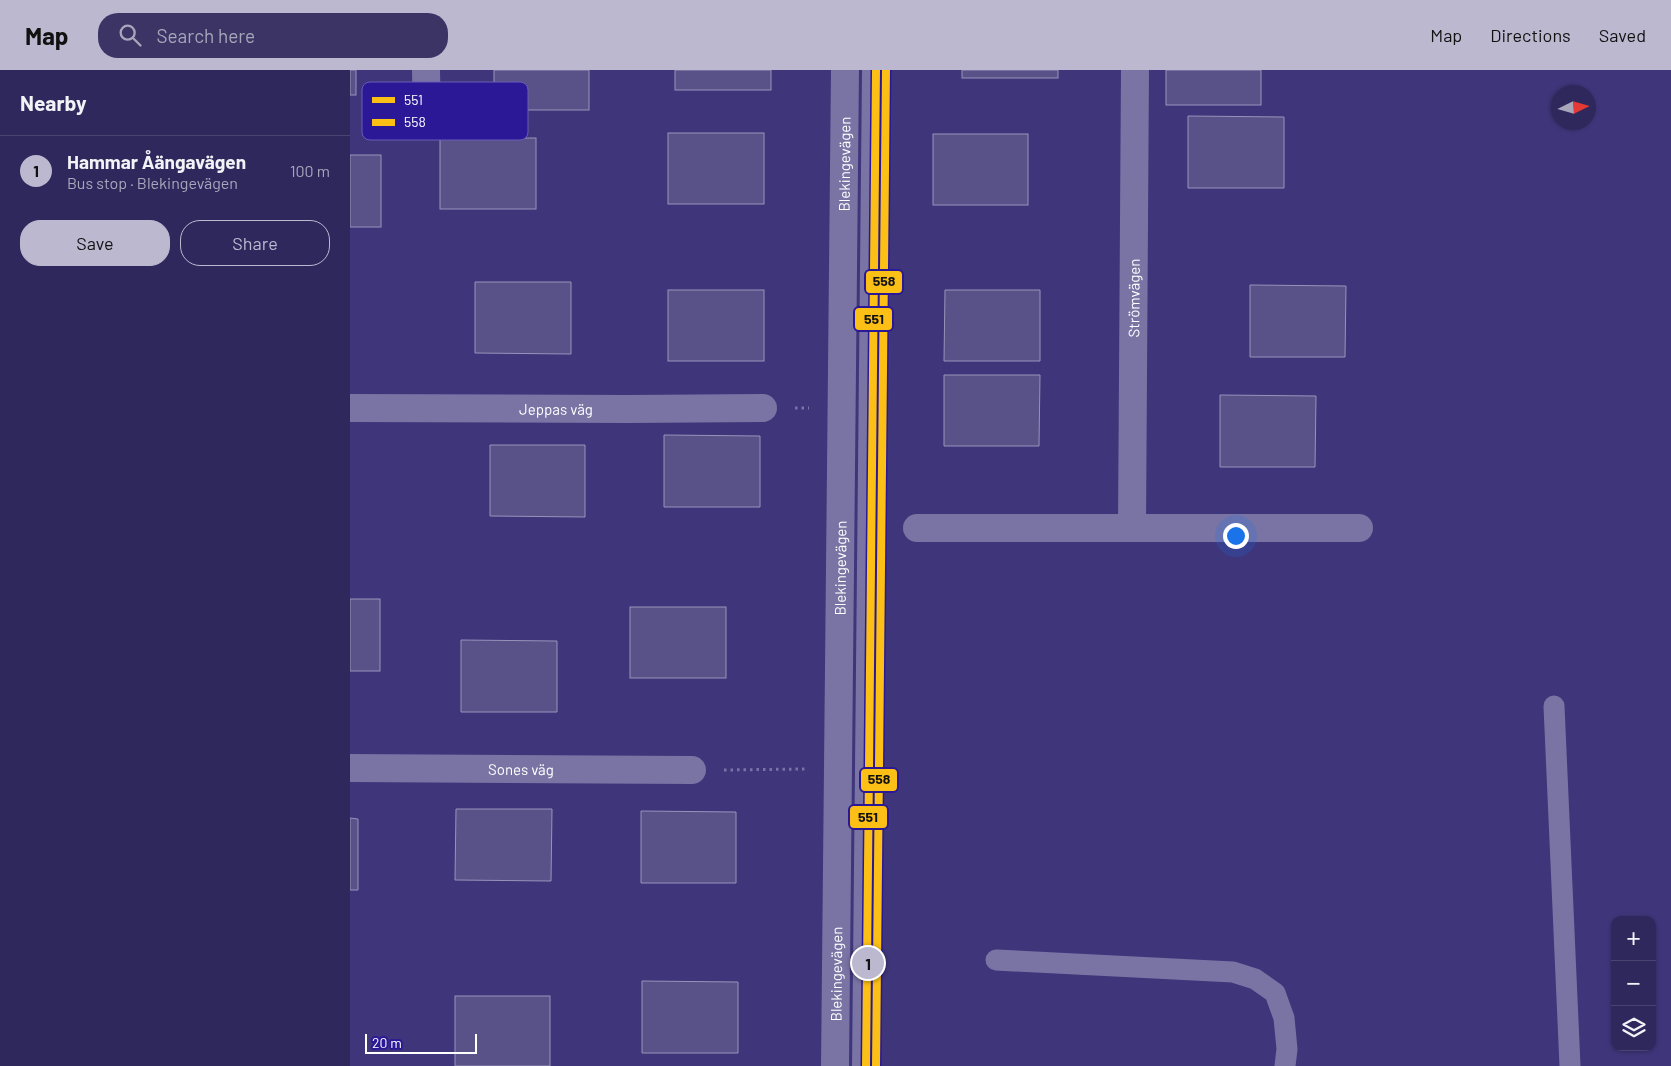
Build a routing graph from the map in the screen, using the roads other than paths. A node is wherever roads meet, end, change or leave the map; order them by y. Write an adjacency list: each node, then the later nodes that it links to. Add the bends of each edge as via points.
1 (845, 70): 13 (street, Blekingevägen)
2 (876, 70): 14 (street, Blekingevägen)
3 (1135, 70): 6 (street, Strömvägen)
4 (350, 408): 5 (street, Jeppas väg)
5 (763, 408)
6 (1132, 526): 7 (street); 8 (street)
7 (917, 528)
8 (1359, 528)
9 (1554, 706): 16 (lane)
10 (350, 768): 11 (street, Sones väg)
11 (692, 770)
12 (996, 960): 15 (lane, via 1233,972 1255,979 1275,993 1284,1018)
13 (835, 1066)
14 (866, 1066)
15 (1285, 1066)
16 (1570, 1066)

